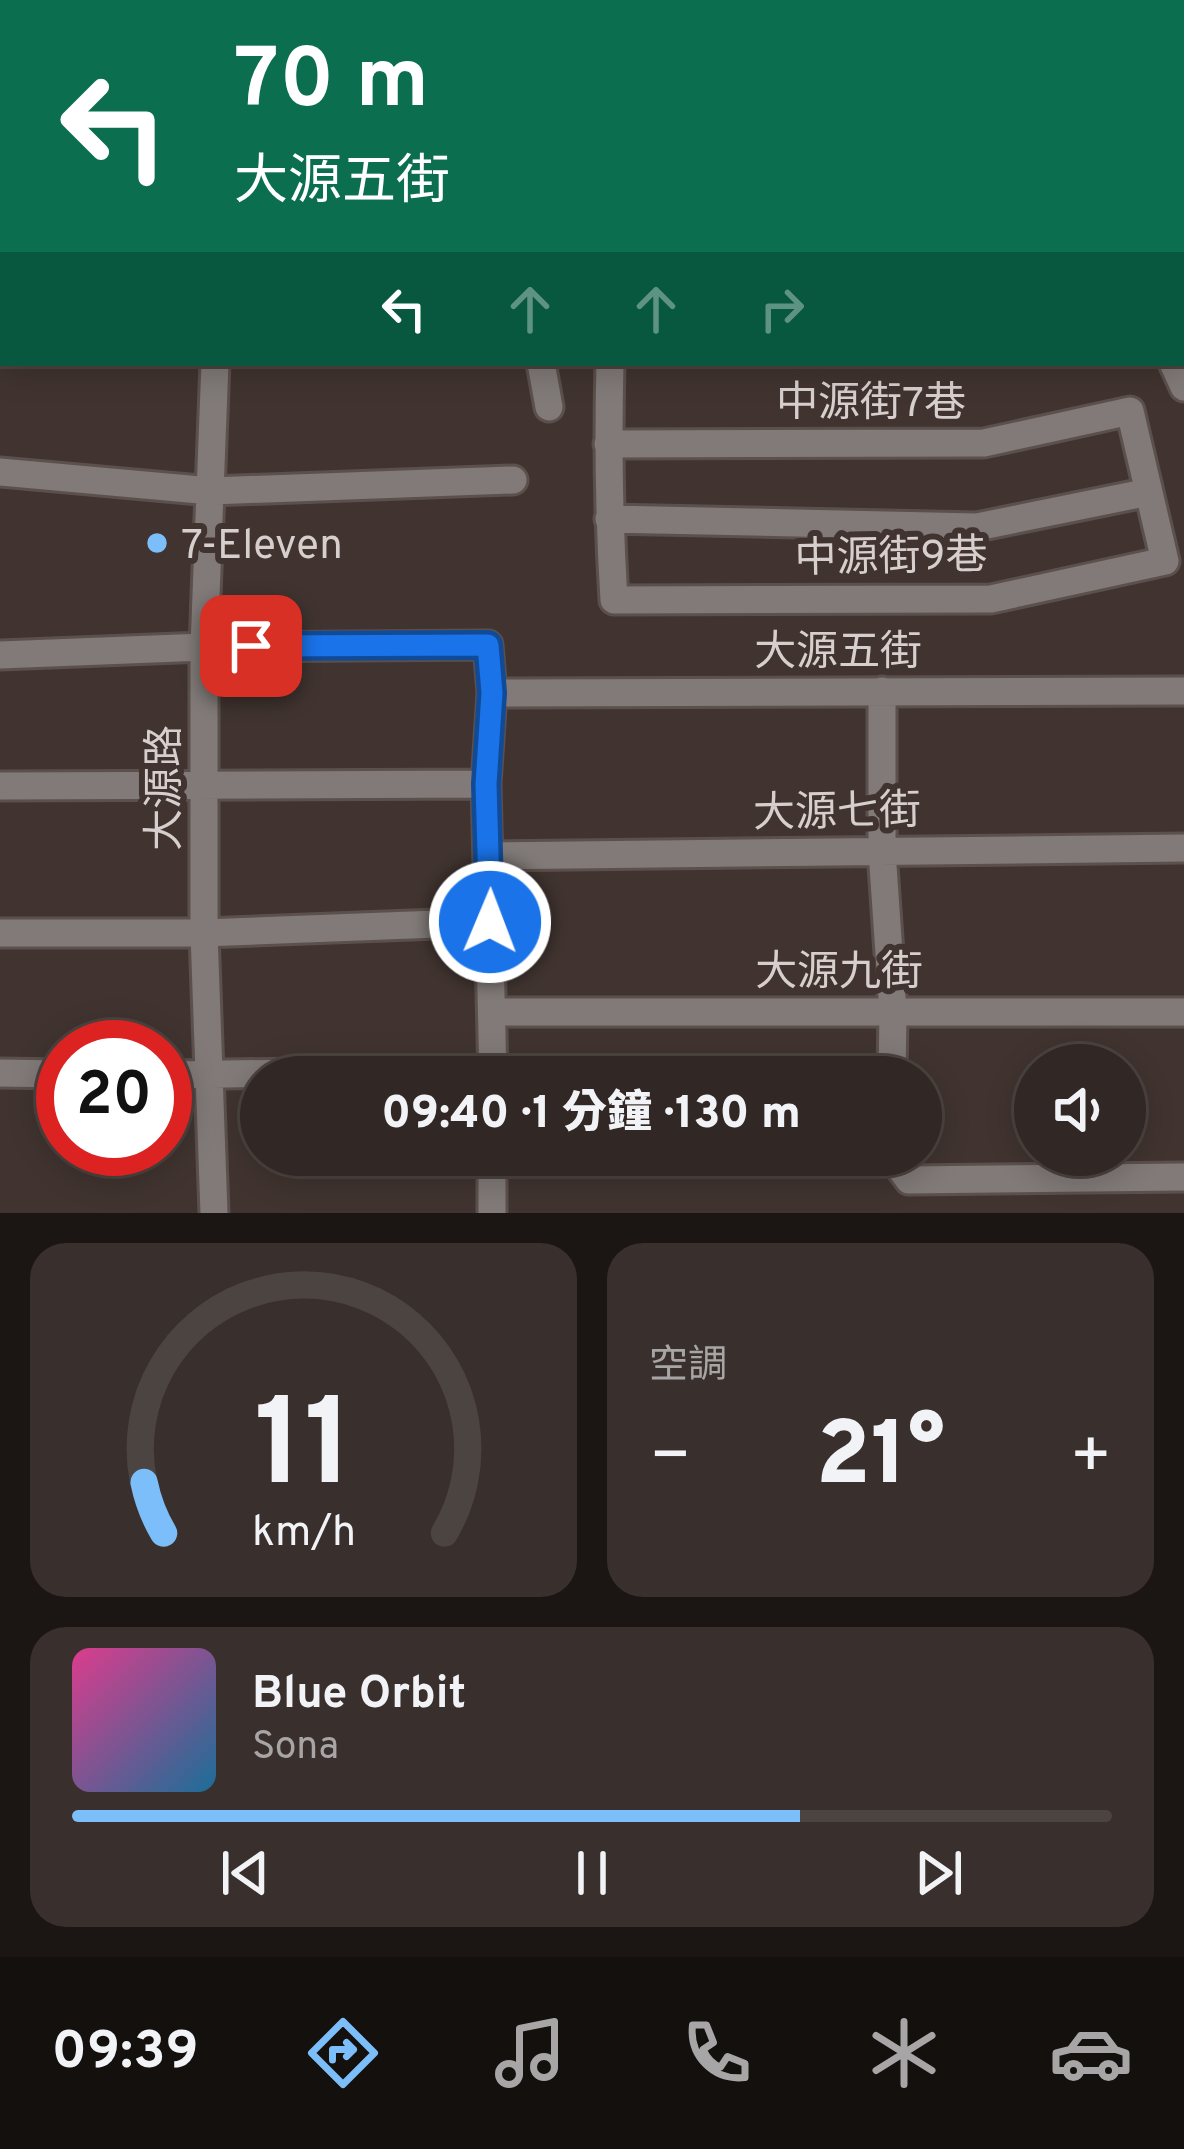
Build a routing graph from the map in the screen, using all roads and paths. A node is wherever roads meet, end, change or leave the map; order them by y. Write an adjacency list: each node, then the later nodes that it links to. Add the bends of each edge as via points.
1 (215, 366): 8 (street, 大源路)
2 (542, 366): 4 (street)
3 (610, 366): 5 (street)
4 (549, 407)
5 (608, 444): 9 (street, 中源街7巷, via 984,443 1130,411); 10 (street)
6 (0, 472): 8 (street)
7 (512, 480): 8 (street)
8 (211, 491): 11 (street, 大源路)
9 (1149, 492): 10 (street, via 977,527); 10 (street, 中源街9巷, via 1165,561 992,599 614,600)
10 (609, 519)
11 (204, 647): 12 (street); 15 (street, via 488,645); 17 (street, 大源路)
12 (0, 655)
13 (1184, 691): 14 (street, 大源五街)
14 (881, 692): 15 (street, 大源五街); 20 (street)
15 (492, 693): 16 (street)
16 (486, 784): 17 (street); 21 (street)
17 (206, 785): 18 (street); 24 (street, 大源路)
18 (0, 786)
19 (1184, 848): 20 (street, 大源七街)
20 (882, 851): 21 (street, 大源七街); 26 (street)
21 (490, 856): 22 (street)
22 (490, 922): 24 (street); 25 (street)
23 (0, 933): 24 (street)
24 (204, 933): 33 (street, 大源路)
25 (494, 1012): 26 (street, 大源九街); 28 (street)
26 (893, 1012): 27 (street, 大源九街); 29 (street)
27 (1184, 1012)
28 (493, 1056)
29 (892, 1056)
30 (0, 1073): 31 (street)
31 (36, 1074)
32 (192, 1075): 33 (street)
33 (209, 1075): 34 (street); 38 (street, 大源路)
34 (240, 1075)
35 (492, 1176): 39 (street)
36 (906, 1176): 37 (street)
37 (1184, 1177)
38 (214, 1213)
39 (492, 1213)

